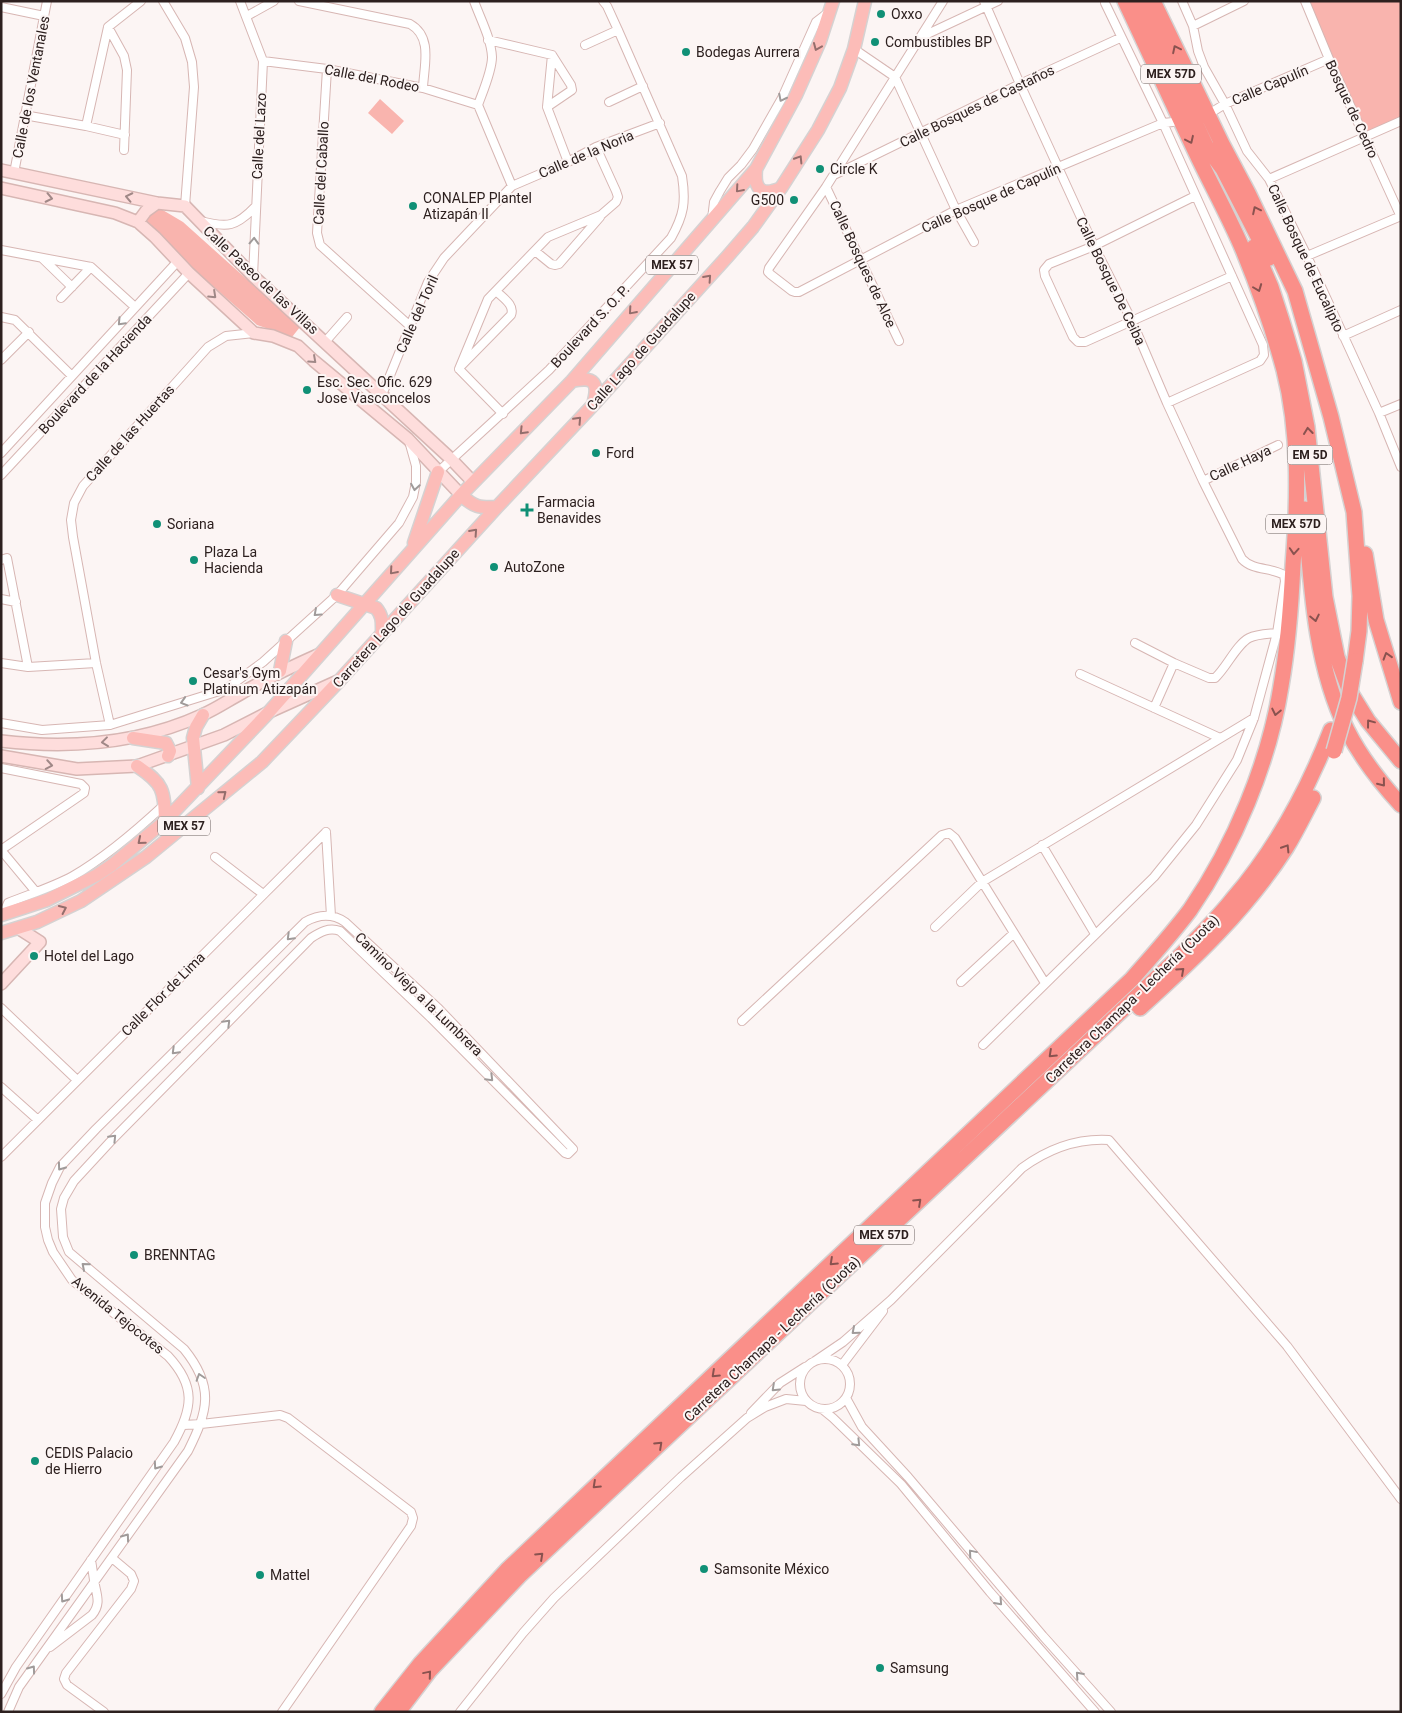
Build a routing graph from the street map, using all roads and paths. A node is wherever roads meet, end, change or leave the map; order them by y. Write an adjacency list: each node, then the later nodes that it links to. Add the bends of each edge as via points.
1 (47, 1): 22 (street, Calle de los Ventanales)
2 (141, 1): 25 (street)
3 (163, 1): 70 (street, via 185,38 192,62 194,87)
4 (240, 1): 23 (street, Calle del Lazo)
5 (274, 1): 23 (street)
6 (299, 1): 39 (street, via 410,24 418,29 425,42)
7 (474, 1): 29 (street)
8 (603, 1): 26 (street, Boulevard S. O. P.)
9 (865, 1): 31 (main road, Calle Lago de Guadalupe / MEX 57)
10 (943, 1): 27 (street)
11 (998, 1): 19 (street)
12 (1125, 1): 119 (highway, Carretera Chamapa - Lechería (Cuota) / MEX 57D, one-way to 119, via 1261,294 1284,373)
13 (1138, 1): 54 (highway, Carretera Chamapa - Lechería (Cuota) / MEX 57D)
14 (1153, 1): 129 (highway, one-way to 14, via 1296,291)
15 (1182, 1): 24 (street, Calle Bosque de Eucalipto)
16 (1244, 1): 24 (street)
17 (1305, 1): 33 (street, Bosque de Cedro)
18 (1105, 3): 28 (street)
19 (986, 4): 27 (street); 37 (street, Calle Bosque De Ceiba)
20 (832, 6): 59 (main road, MEX 57, one-way to 59, via 796,95); 75 (street, one-way to 75, via 816,22 782,98 753,149 720,191 714,202)
21 (1, 7): 22 (street)
22 (44, 16): 45 (street, Calle de los Ventanales)
23 (247, 16): 34 (street, Calle del Lazo)
24 (1193, 26): 41 (street, Calle Bosque de Eucalipto, via 1204,66)
25 (108, 28): 50 (street); 52 (street, via 124,56 127,70)
26 (618, 30): 30 (street); 38 (street, Boulevard S. O. P.)
27 (921, 37): 36 (street)
28 (1120, 38): 37 (street, Calle Bosques de Castaños); 49 (street)
29 (488, 40): 32 (street); 42 (street, via 491,64)
30 (585, 45)
31 (854, 49): 36 (street); 66 (main road, Calle Lago de Guadalupe / MEX 57, one-way to 31, via 840,88)
32 (552, 55): 43 (street); 43 (street, via 572,90)
33 (1329, 59): 41 (street, Calle Capulín); 53 (street, Bosque de Cedro)
34 (263, 61): 35 (street, Calle del Rodeo); 71 (street, Calle del Lazo)
35 (327, 69): 39 (street, Calle del Rodeo); 98 (street, Calle del Caballo, via 317,232 320,246)
36 (895, 77): 51 (street); 62 (street)
37 (1020, 84): 51 (street, Calle Bosques de Castaños); 58 (street, Calle Bosque De Ceiba)
38 (643, 86): 40 (street); 48 (street, Boulevard S. O. P.)
39 (423, 88): 42 (street, Calle del Rodeo)
40 (609, 102)
41 (1225, 104): 44 (street, Calle Capulín); 63 (street, Calle Bosque de Eucalipto, via 1247,151)
42 (478, 105): 64 (street)
43 (547, 107): 57 (street)
44 (1212, 112)
45 (24, 115): 50 (street); 61 (street, Calle de los Ventanales)
46 (1401, 121): 53 (street)
47 (1173, 122): 49 (street)
48 (660, 123): 55 (street, Calle de la Noria); 115 (street, Boulevard S. O. P., via 682,176 684,209 676,230 550,370)
49 (1163, 123): 58 (street, Calle Bosque de Capulín); 68 (street)
50 (86, 126): 52 (street)
51 (920, 134): 62 (street, Calle Bosques de Castaños); 72 (street)
52 (125, 135): 56 (street)
53 (1365, 138): 63 (street); 74 (street, Bosque de Cedro)
54 (1206, 146): 141 (highway, Carretera Chamapa - Lechería (Cuota) / MEX 57D, via 1223,169 1282,282 1300,342 1346,517 1353,601); 162 (highway, EM 5D, one-way to 54, via 1368,721 1350,692 1337,657 1325,597 1307,427 1294,361 1271,287)
55 (596, 147): 57 (street, Calle de la Noria); 73 (street, via 618,197)
56 (124, 150)
57 (568, 162): 64 (street, Calle de la Noria)
58 (1058, 168): 72 (street, Calle Bosque de Capulín); 79 (street, Calle Bosque De Ceiba)
59 (756, 169): 66 (main road, via 755,180 760,189 771,193); 75 (main road, MEX 57, one-way to 75)
60 (1, 170): 61 (street)
61 (14, 173): 69 (street, one-way to 61)
62 (833, 176): 67 (street)
63 (1269, 179): 82 (street, Calle Bosque de Eucalipto)
64 (512, 186): 98 (street, Calle del Toril, via 444,258 428,282)
65 (1, 188): 77 (street, one-way to 77, via 115,213)
66 (781, 188): 113 (main road, Calle Lago de Guadalupe / MEX 57, one-way to 66, via 753,227)
67 (826, 188): 84 (street, Calle Bosques de Alce); 84 (street, Calle Bosque de Capulín, via 768,272 795,292)
68 (1195, 196): 79 (street); 89 (street)
69 (157, 203): 70 (street); 77 (street, via 146,210)
70 (185, 206): 76 (street, Calle Paseo de las Villas)
71 (256, 206): 76 (street, via 243,220 232,224); 88 (street, Calle del Lazo, one-way to 71)
72 (956, 210): 78 (street); 84 (street, Calle Bosque de Capulín)
73 (601, 215): 81 (street, via 548,238); 81 (street, via 559,264 551,264)
74 (1401, 216): 82 (street)
75 (712, 220): 109 (main road, MEX 57, one-way to 109)
76 (198, 221): 88 (street, Calle Paseo de las Villas)
77 (138, 222): 85 (street)
78 (974, 242)
79 (1094, 246): 97 (street, Calle Bosque De Ceiba); 97 (street, via 1049,264 1044,270 1073,337 1078,342 1085,342)
80 (1, 250): 83 (street)
81 (535, 251): 91 (street)
82 (1307, 256): 102 (street, Calle Bosque de Eucalipto)
83 (42, 258): 86 (street); 90 (street)
84 (860, 260): 103 (street, Calle Bosques de Alce)
85 (178, 261): 87 (street); 93 (street, Boulevard de la Hacienda)
86 (91, 267): 90 (street); 93 (street)
87 (189, 272): 101 (street, one-way to 101); 124 (street, Boulevard de la Hacienda)
88 (253, 276): 99 (street, Calle Paseo de las Villas)
89 (1232, 276): 97 (street); 111 (street, via 1263,345 1264,354 1260,362)
90 (72, 287): 92 (street)
91 (496, 291): 107 (street, via 484,306); 107 (street, via 511,305 511,315)
92 (61, 298)
93 (135, 307): 108 (street, Boulevard de la Hacienda, one-way to 108)
94 (1401, 310): 102 (street)
95 (1, 317): 100 (street, via 15,320)
96 (347, 317): 104 (street)
97 (1132, 321): 111 (street, Calle Bosque De Ceiba)
98 (410, 326): 110 (street, Calle del Toril)
99 (311, 328): 104 (street, Calle Paseo de las Villas); 105 (street)
100 (29, 332): 106 (street); 108 (street)
101 (254, 333): 105 (street, Calle Paseo de las Villas, via 273,336); 143 (street, Calle de las Huertas, via 226,336 208,347 82,486 74,503 73,537)
102 (1343, 336): 114 (street, Calle Bosque de Eucalipto)
103 (899, 340)
104 (325, 342): 110 (street, Calle Paseo de las Villas)
105 (298, 346): 117 (street, Calle Paseo de las Villas, one-way to 117)
106 (1, 360)
107 (459, 369): 115 (street)
108 (69, 373): 120 (street, Boulevard de la Hacienda)
109 (572, 381): 113 (main road, via 595,382); 126 (main road, MEX 57, one-way to 126)
110 (382, 394): 116 (street, Calle Paseo de las Villas)
111 (1167, 403): 125 (street, Calle Bosque De Ceiba)
112 (1401, 404): 114 (street)
113 (593, 405): 128 (main road, Calle Lago de Guadalupe / MEX 57, one-way to 113)
114 (1379, 413): 122 (street, Calle Bosque de Eucalipto)
115 (503, 414): 121 (street, Boulevard S. O. P.)
116 (418, 428): 117 (street); 121 (street, Calle Paseo de las Villas)
117 (408, 439): 123 (street, Calle Paseo de las Villas); 132 (street, one-way to 132, via 416,466 413,497 399,523)
118 (1278, 445): 125 (street, Calle Haya)
119 (1296, 448): 167 (highway, EM 5D, one-way to 167, via 1302,476 1313,607 1327,676 1348,732 1380,781); 214 (highway, Carretera Chamapa - Lechería (Cuota) / MEX 57D, one-way to 214, via 1296,530 1290,615 1272,729 1255,782 1231,839 1190,910 1132,979 507,1570 421,1663)
120 (1, 453)
121 (451, 459): 123 (street, Boulevard S. O. P.); 126 (street, Calle Paseo de las Villas)
122 (1401, 467)
123 (438, 472): 127 (street, Calle Paseo de las Villas); 130 (main road)
124 (1, 475)
125 (1203, 481): 137 (street, Calle Bosque De Ceiba, via 1242,560 1251,566 1284,575)
126 (473, 482): 127 (main road, MEX 57)
127 (461, 495): 128 (main road, via 472,505); 130 (main road, MEX 57)
128 (497, 507): 136 (main road, Carretera Lago de Guadalupe / MEX 57, one-way to 128)
129 (1354, 512): 141 (highway, via 1360,596 1359,631); 149 (highway, one-way to 129, via 1376,620 1367,560)
130 (413, 548): 135 (main road, MEX 57, one-way to 135)
131 (1, 560): 134 (street, via 7,558)
132 (337, 595): 135 (main road); 138 (street, one-way to 138)
133 (1, 599): 134 (street)
134 (16, 602): 145 (street)
135 (364, 604): 136 (main road, via 380,613); 140 (main road, MEX 57)
136 (382, 633): 148 (main road, Carretera Lago de Guadalupe / MEX 57)
137 (1277, 633): 144 (street, via 1255,636 1244,642 1215,678); 153 (street)
138 (286, 641): 146 (main road); 155 (street, one-way to 155, via 226,689)
139 (1136, 643): 144 (street)
140 (320, 654): 146 (street); 151 (main road, MEX 57)
141 (1352, 659): 193 (highway, Carretera Chamapa - Lechería (Cuota) / MEX 57D, via 1317,767 1277,841 1232,901 1183,953); 193 (highway, one-way to 141, bridge, via 1066,1074 1192,961 1242,908 1287,848 1334,751 1349,698)
142 (1, 662): 145 (street)
143 (96, 662): 145 (street); 155 (street, Calle de las Huertas)
144 (1174, 663): 150 (street)
145 (28, 667)
146 (280, 671): 152 (street)
147 (1080, 674): 150 (street)
148 (339, 681): 151 (street); 177 (main road, Carretera Lago de Guadalupe / MEX 57, one-way to 148, via 81,901 146,857 262,762)
149 (1401, 702)
150 (1154, 708): 157 (street)
151 (269, 712): 159 (street, via 224,735); 165 (main road, MEX 57)
152 (203, 715): 156 (street); 159 (main road, via 196,727)
153 (1254, 718): 157 (street); 183 (street, via 1236,760 1196,825 1154,877)
154 (1, 724): 155 (street, via 42,730)
155 (110, 725)
156 (133, 738): 158 (street, one-way to 158, via 84,744); 161 (main road, via 166,743 170,750)
157 (1220, 738): 169 (street)
158 (1, 741)
159 (193, 746): 161 (street); 165 (main road)
160 (1, 756): 163 (street, one-way to 163, via 77,769)
161 (168, 756): 163 (street)
162 (1401, 762)
163 (137, 766): 166 (main road, via 161,787)
164 (1, 768): 170 (street, via 81,784 85,788 84,793)
165 (198, 788): 168 (main road, MEX 57)
166 (164, 805): 168 (main road); 173 (street, via 137,830 83,870)
167 (1401, 805)
168 (165, 821): 175 (main road, MEX 57, one-way to 175, via 97,874 47,900)
169 (1042, 845): 172 (street); 183 (street)
170 (1, 850): 173 (street)
171 (215, 857): 174 (street)
172 (982, 882): 178 (street); 182 (street); 189 (street, via 955,838 949,833 942,835)
173 (36, 892): 175 (street, via 8,903)
174 (263, 894): 176 (street, Calle Flor de Lima, via 326,832); 191 (street, Calle Flor de Lima)
175 (4, 914)
176 (332, 916): 180 (street, Camino Viejo a la Lumbrera, one-way to 176, via 340,931 567,1154 573,1149 439,1009 345,922); 204 (street, Avenida Tejocotes, one-way to 204, via 314,917 305,922 96,1129 60,1167 45,1203 48,1240 72,1280 177,1365 189,1401)
177 (36, 922): 179 (main road, Carretera Lago de Guadalupe / MEX 57); 184 (street)
178 (936, 927)
179 (18, 928): 181 (main road, Carretera Lago de Guadalupe / MEX 57); 184 (street)
180 (327, 930): 203 (street, Avenida Tejocotes, one-way to 180, via 206,1400 193,1359 70,1252 63,1237 61,1210 64,1198 74,1181 110,1142 310,938)
181 (1, 933)
182 (1013, 934): 185 (street); 186 (street)
183 (1095, 934): 186 (street)
184 (40, 942): 187 (street)
185 (961, 982)
186 (1045, 983): 190 (street)
187 (1, 984)
188 (1, 1008): 191 (street)
189 (742, 1021)
190 (983, 1045)
191 (77, 1080): 194 (street, Calle Flor de Lima)
192 (1, 1087): 194 (street)
193 (1036, 1092): 215 (highway, Carretera Chamapa - Lechería (Cuota) / MEX 57D, one-way to 193, via 430,1670 519,1576)
194 (38, 1120): 195 (street, Calle Flor de Lima)
195 (1, 1157)
196 (892, 1300): 197 (street, one-way to 197); 198 (street); 205 (street, via 1022,1168 1038,1156 1074,1142 1109,1140 1287,1346)
197 (812, 1363): 198 (street, via 829,1359); 200 (street, via 800,1378); 202 (street, one-way to 202, via 780,1383)
198 (842, 1365): 199 (street, via 850,1380)
199 (846, 1398): 201 (street, via 836,1407); 218 (street, one-way to 199, via 862,1427)
200 (806, 1401): 201 (street); 202 (street, via 779,1401)
201 (822, 1409): 217 (street, one-way to 217, via 901,1484)
202 (747, 1418): 216 (street, via 554,1598)
203 (201, 1424): 204 (street); 206 (street, Avenida Tejocotes, one-way to 203, via 188,1451); 213 (street, via 280,1416 288,1418 411,1512 413,1518 411,1526)
204 (184, 1425): 207 (street, Avenida Tejocotes, one-way to 207)
205 (1401, 1499)
206 (112, 1558): 208 (street, Avenida Tejocotes); 212 (street, via 131,1574 134,1581 131,1589 64,1679 67,1685)
207 (91, 1560): 208 (street); 210 (street, Avenida Tejocotes, one-way to 210, via 16,1667)
208 (94, 1582): 209 (street, Avenida Tejocotes); 209 (street, via 98,1595 96,1610)
209 (45, 1651): 211 (street, Avenida Tejocotes, one-way to 209, via 19,1687)
210 (1, 1694)
211 (8, 1712)
212 (104, 1712)
213 (282, 1712)
214 (382, 1712)
215 (398, 1712)
216 (460, 1712)
217 (1095, 1712)
218 (1111, 1712)

